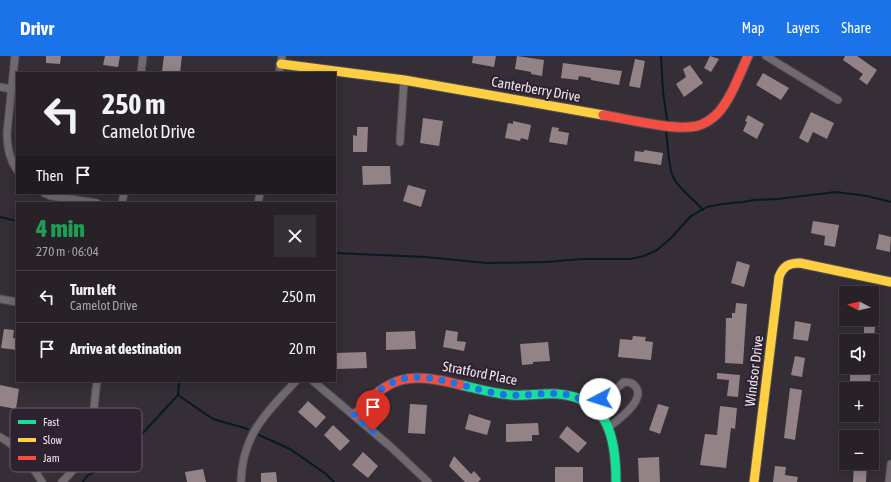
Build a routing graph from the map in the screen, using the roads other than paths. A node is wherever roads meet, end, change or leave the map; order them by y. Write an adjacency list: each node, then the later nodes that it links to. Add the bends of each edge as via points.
1 (15, 56): 9 (street)
2 (143, 56): 6 (street)
3 (748, 56): 7 (street, Canterberry Drive, via 715,117 703,124 690,127 675,127)
4 (766, 56): 10 (street)
5 (281, 64): 7 (street, Canterberry Drive)
6 (141, 72)
7 (404, 80): 11 (street)
8 (0, 87): 9 (street)
9 (12, 89): 12 (street, via 6,145)
10 (838, 100)
11 (400, 142)
12 (16, 168)
13 (46, 194): 14 (street)
14 (90, 202)
15 (891, 282): 35 (street, Windsor Drive, via 800,263 785,265 781,270)
16 (0, 299): 17 (street)
17 (16, 302)
18 (97, 382): 22 (street)
19 (295, 382): 32 (street, via 263,417 250,438)
20 (314, 382): 23 (street)
21 (588, 404): 23 (street, Stratford Place, via 571,396 507,395 428,377 413,377 382,389); 24 (street, Stratford Place); 24 (street, via 609,395 624,382 631,382 636,386 638,398 631,408)
22 (93, 408)
23 (354, 415): 33 (street)
24 (609, 427): 34 (street, Stratford Place, via 616,456)
25 (0, 437): 26 (street)
26 (10, 442)
27 (891, 464): 36 (street)
28 (36, 472): 30 (street)
29 (70, 472): 31 (street)
30 (42, 482)
31 (62, 482)
32 (241, 482)
33 (428, 482)
34 (616, 482)
35 (754, 482)
36 (889, 482)

